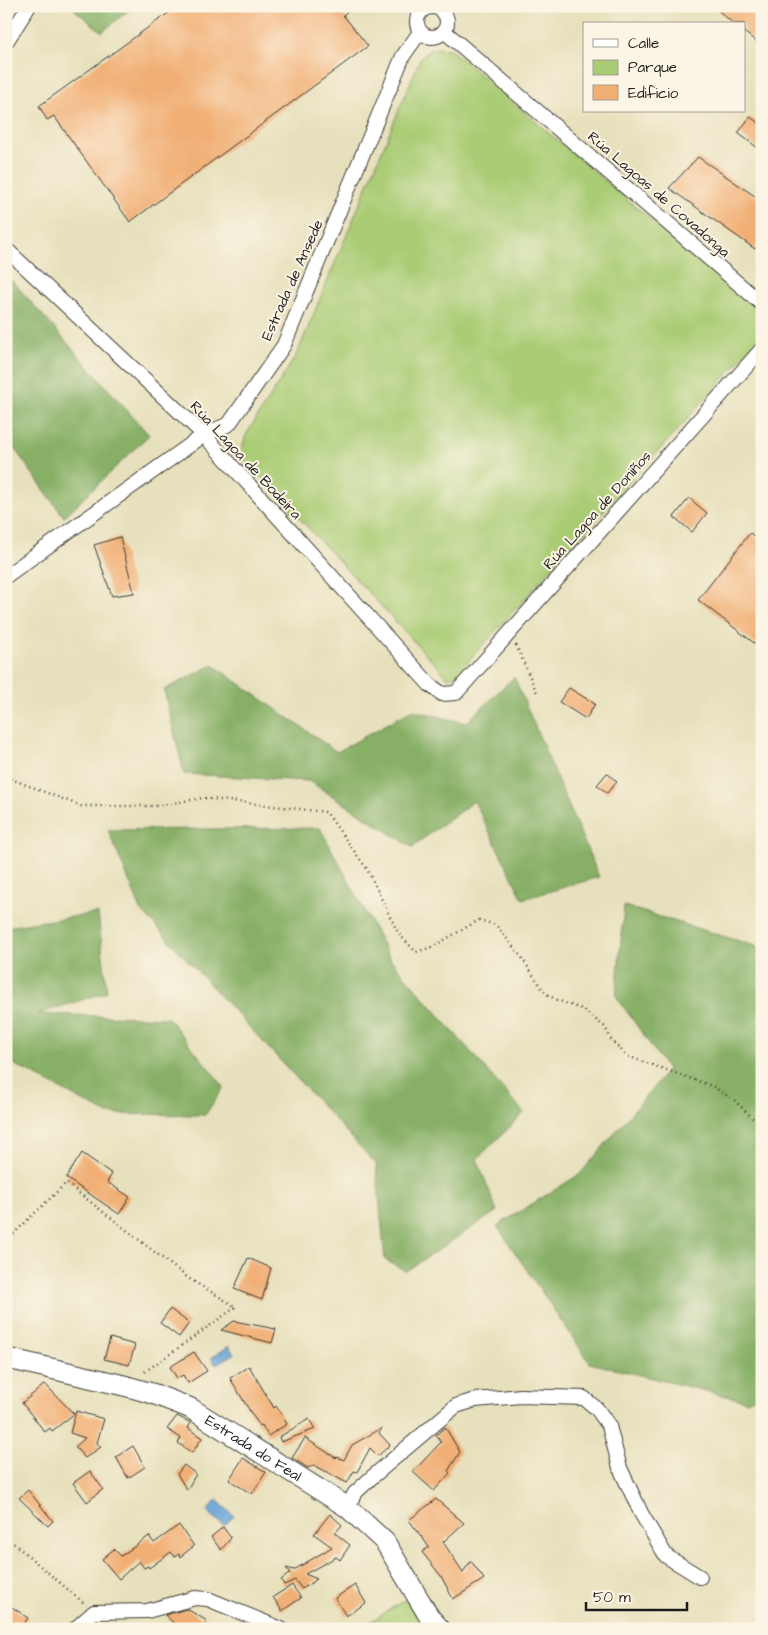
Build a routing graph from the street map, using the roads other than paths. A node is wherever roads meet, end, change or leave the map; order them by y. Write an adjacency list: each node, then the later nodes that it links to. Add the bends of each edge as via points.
1 (29, 6): 6 (street)
2 (418, 8): 3 (street); 5 (street, via 416,24)
3 (447, 9): 4 (street)
4 (444, 31): 5 (street, via 432,37); 8 (street, Rúa Lagoas de Covadonga)
5 (420, 32): 10 (street, Estrada de Ansede, via 403,56 284,345 229,424)
6 (6, 42)
7 (6, 249): 10 (street, Rúa Lagoa de Bodeira)
8 (762, 304)
9 (762, 349): 12 (street, Rúa Lagoa de Doniños)
10 (204, 435): 11 (street, Estrada de Ansede); 12 (street, Rúa Lagoa de Bodeira, via 430,685 442,694)
11 (6, 576)
12 (456, 693)
13 (6, 1358): 14 (main road, Estrada do Feal, via 126,1386 190,1408)
14 (347, 1507): 15 (street, via 355,1493 371,1478 456,1406 475,1400 520,1396 584,1398 609,1426 620,1468 666,1556); 18 (main road, Estrada do Feal, via 386,1542 430,1618)
15 (700, 1577)
16 (75, 1629): 17 (street, via 94,1612 147,1610 195,1598 208,1599)
17 (281, 1629)
18 (440, 1629)

